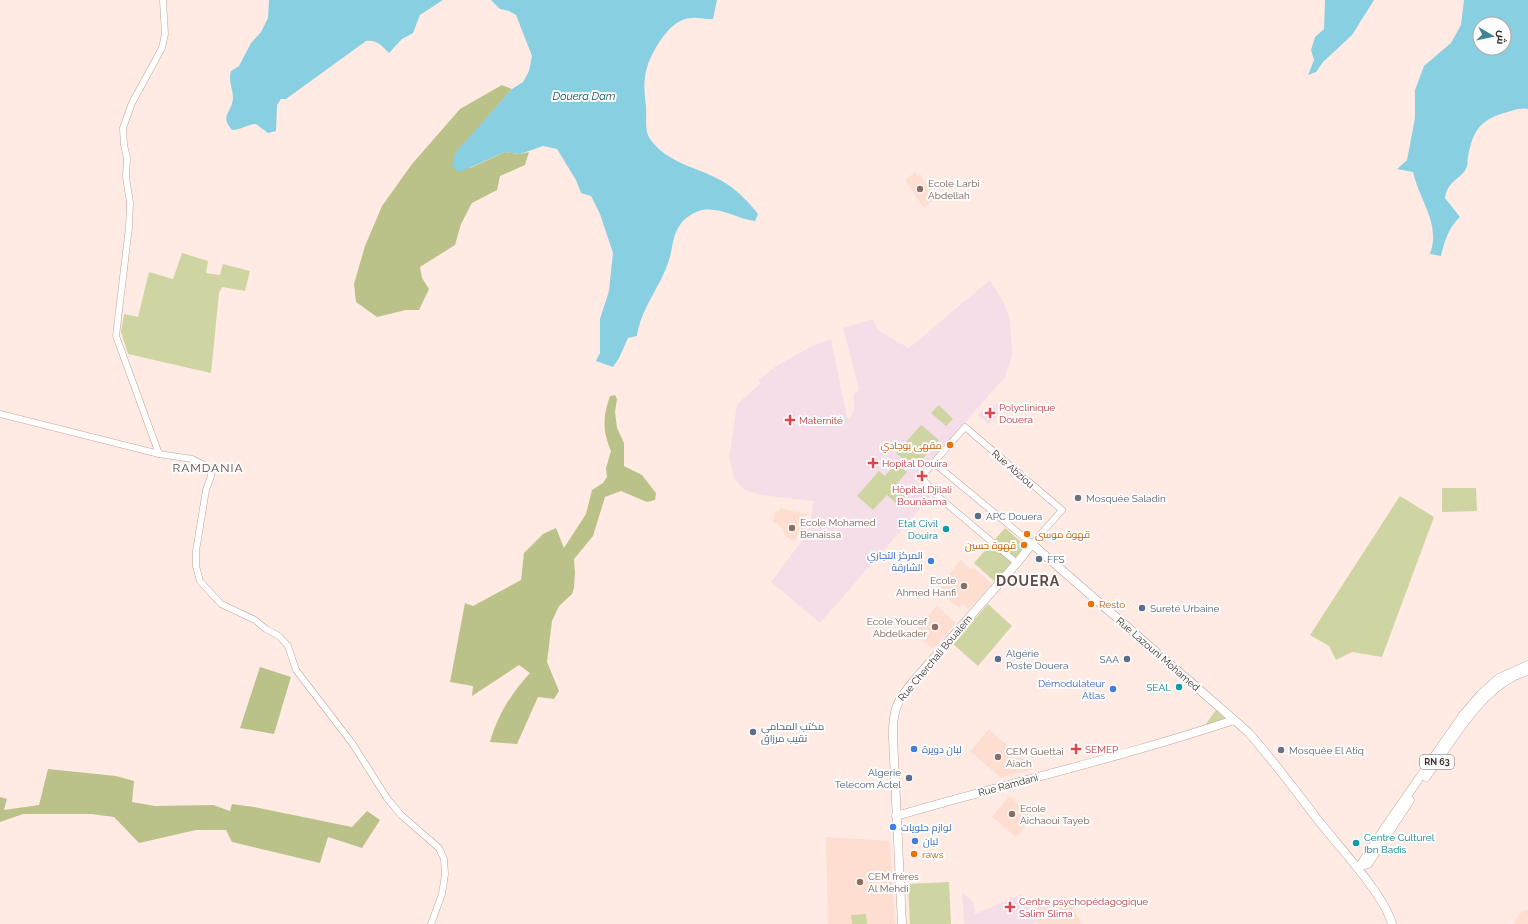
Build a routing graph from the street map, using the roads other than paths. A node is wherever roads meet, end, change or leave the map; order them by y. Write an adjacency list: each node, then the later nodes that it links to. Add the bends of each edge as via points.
1 (164, 0): 3 (street, via 165,34 162,48 132,103 123,128 130,203 116,336)
2 (0, 414): 3 (street)
3 (159, 454): 12 (street, via 192,460 210,468 211,476 206,490 196,552 200,581 222,604 255,620 279,636 288,646 296,670 352,743 387,798 401,815 439,848 445,867 443,889)
4 (934, 463): 5 (street, Rue Lazouni Mohamed); 5 (street, Rue Abziou, via 965,428 1062,510); 6 (street, via 921,477 935,494)
5 (1032, 544): 6 (main road, Rue Cherchali Boualem); 9 (main road, Rue Lazouni Mohamed)
6 (1017, 564): 10 (main road, Rue Cherchali Boualem, via 916,676 897,703 893,725)
7 (1528, 665): 11 (main road, via 1499,678 1463,715)
8 (1528, 671): 11 (main road, RN 63, via 1503,683 1480,705 1426,777 1368,864)
9 (1234, 720): 10 (main road, Rue Ramdani); 11 (main road, Rue Lazouni Mohamed, via 1272,758)
10 (896, 816): 13 (main road, Rue Cherchali Boualem)
11 (1359, 868): 14 (main road, Rue Lazouni Mohamed, via 1383,904)
12 (431, 924)
13 (902, 924)
14 (1392, 924)

